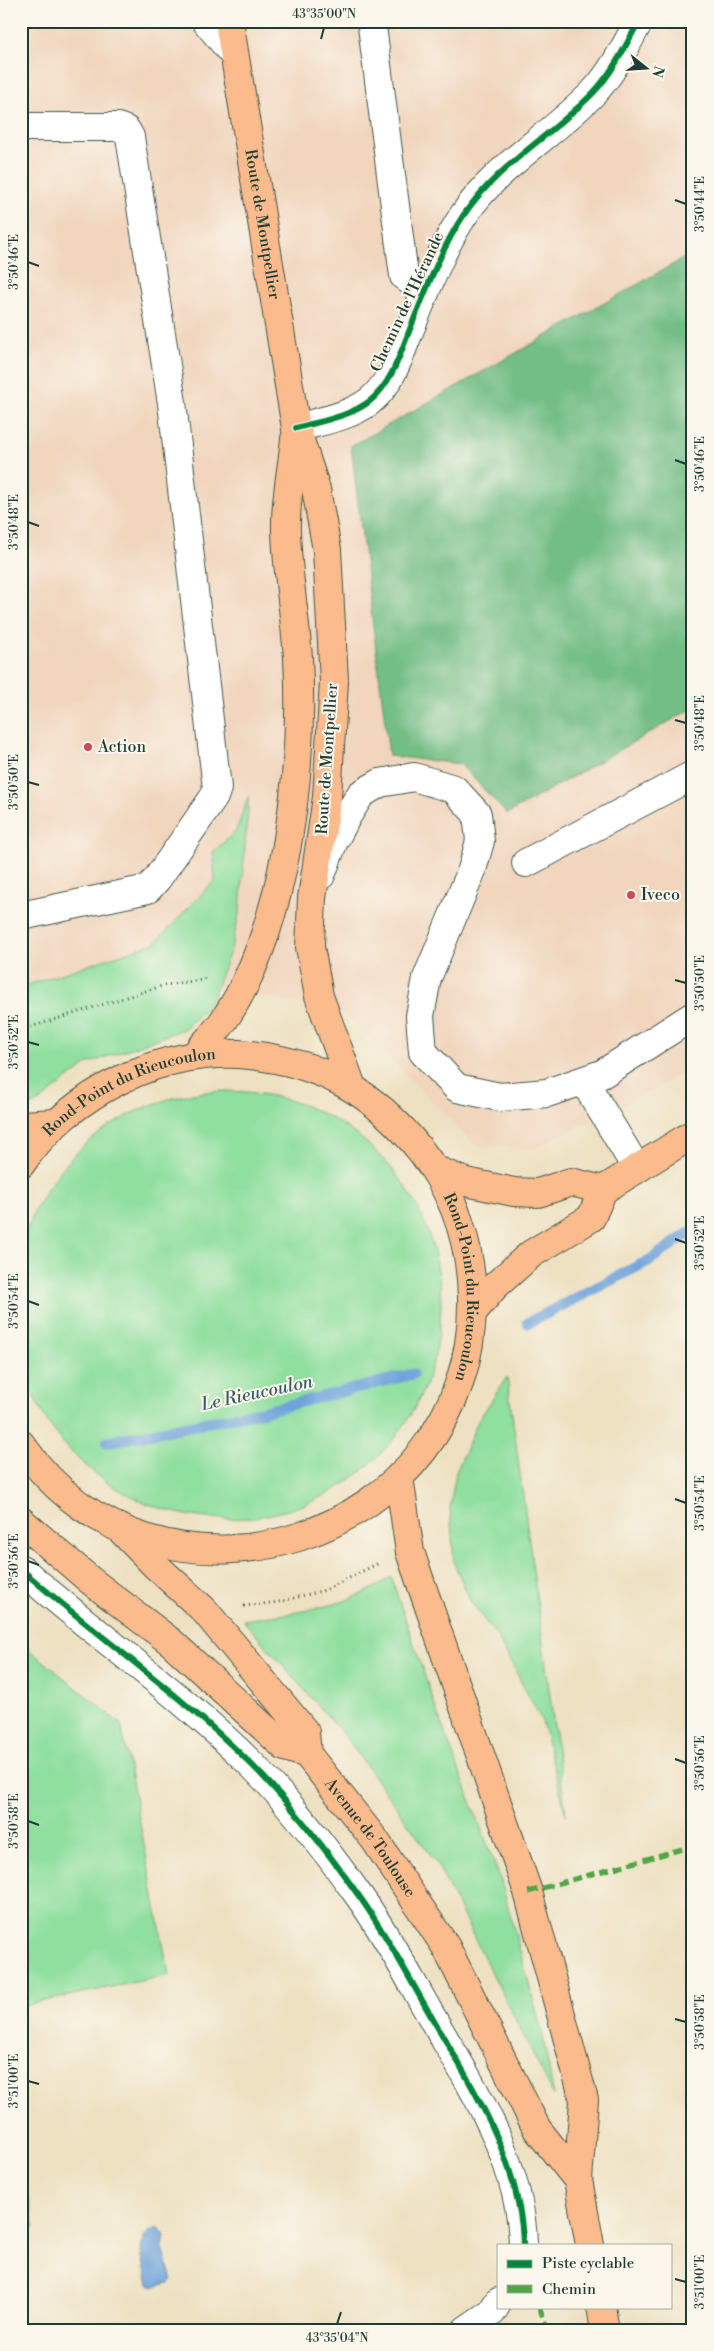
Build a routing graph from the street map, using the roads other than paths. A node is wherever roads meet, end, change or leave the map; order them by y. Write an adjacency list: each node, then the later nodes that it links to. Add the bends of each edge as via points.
1 (206, 21): 5 (street)
2 (229, 21): 5 (main road, Route de Montpellier)
3 (639, 21): 7 (street, Chemin de l'Hérande, via 619,58 596,90 492,180 463,216 438,260)
4 (372, 26): 7 (street, via 404,276)
5 (234, 55): 8 (main road, Route de Montpellier)
6 (21, 127): 12 (street, via 118,127 126,130 130,138 172,403 217,788 214,797 148,889)
7 (425, 292): 8 (street, Chemin de l'Hérande, via 392,374 370,401 345,415)
8 (296, 428): 11 (main road, Route de Montpellier, via 316,489 327,550 334,681 327,797); 14 (main road, Route de Montpellier, via 286,528 298,659 297,748 290,827 264,937 222,1023)
9 (693, 775): 10 (street)
10 (526, 863)
11 (312, 898): 15 (street, via 333,843 361,794 380,783 414,777 454,789 477,814 480,841 472,870 427,978 420,1016 423,1052 457,1088 500,1096 547,1094); 16 (main road, Route de Montpellier, via 310,947 319,996)
12 (21, 916)
13 (693, 1016): 15 (street, via 602,1074)
14 (196, 1055): 16 (main road, Rond-Point du Rieucoulon, via 236,1053 276,1058 315,1069); 17 (main road, Rond-Point du Rieucoulon, via 128,1076 96,1093)
15 (584, 1081): 21 (street)
16 (352, 1087): 22 (main road, Rond-Point du Rieucoulon, via 399,1124)
17 (56, 1123): 18 (main road); 20 (main road, Rond-Point du Rieucoulon)
18 (21, 1125)
19 (693, 1134): 21 (main road)
20 (21, 1164)
21 (637, 1169): 23 (main road)
22 (436, 1170): 23 (main road, via 466,1182 514,1192 538,1193 571,1182); 24 (main road, Rond-Point du Rieucoulon, via 465,1239 472,1276)
23 (602, 1190): 24 (main road, via 591,1218 531,1254 494,1286)
24 (472, 1313): 26 (main road, Rond-Point du Rieucoulon, via 466,1358 452,1402 429,1442)
25 (21, 1444): 28 (main road, Rond-Point du Rieucoulon, via 56,1485 86,1509)
26 (399, 1476): 28 (main road, Rond-Point du Rieucoulon, via 366,1505 329,1527 288,1542 254,1548 203,1550 160,1542); 31 (main road, Avenue de Toulouse, via 410,1552 528,1892 584,2100)
27 (21, 1521): 30 (main road, via 91,1581 171,1642 285,1747)
28 (120, 1528): 30 (main road, via 204,1610 306,1732)
29 (21, 1569): 32 (street, via 124,1652 252,1766 308,1829 360,1897 473,2086 515,2184)
30 (307, 1754): 31 (main road, Avenue de Toulouse, via 375,1840 446,1947 537,2129)
31 (578, 2180): 33 (main road, Avenue de Toulouse)
32 (523, 2244)
33 (590, 2244)
34 (497, 2304): 36 (street, via 492,2312)
35 (601, 2308): 37 (main road)
36 (466, 2330)
37 (605, 2330)

